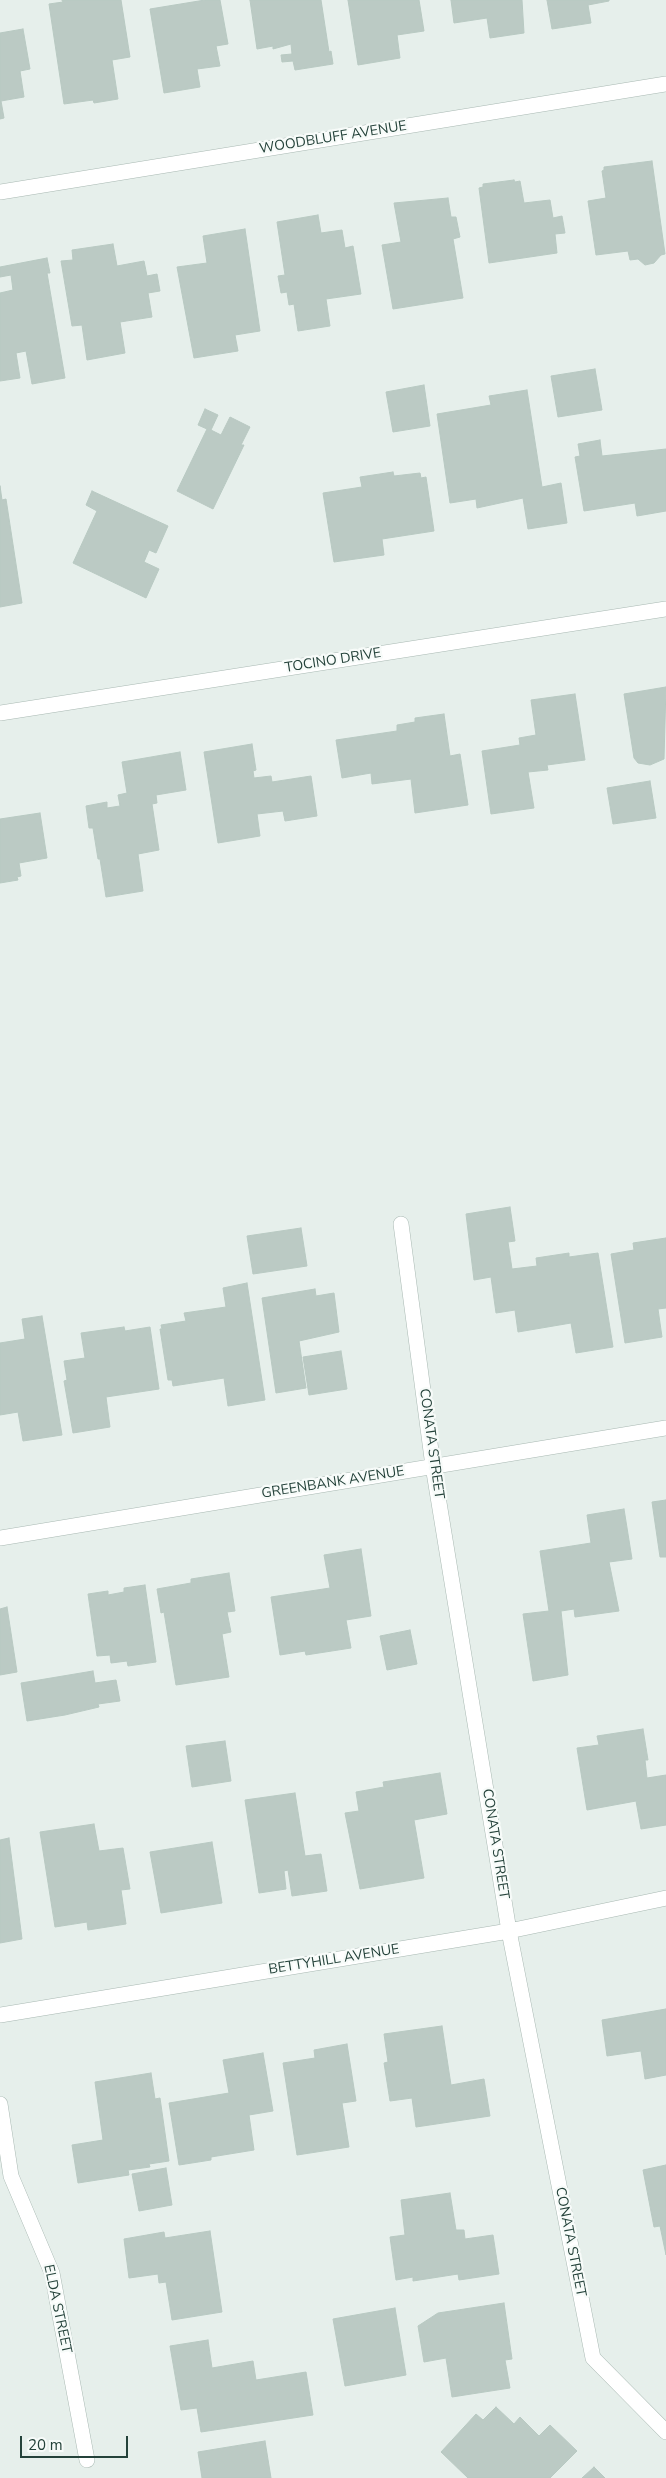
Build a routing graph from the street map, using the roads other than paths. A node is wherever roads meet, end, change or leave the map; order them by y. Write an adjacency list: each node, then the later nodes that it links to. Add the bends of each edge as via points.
1 (666, 84): 2 (street, WOODBLUFF AVENUE)
2 (0, 192)
3 (666, 609): 4 (street, TOCINO DRIVE)
4 (0, 713)
5 (400, 1224): 7 (street, CONATA STREET)
6 (666, 1428): 7 (street, GREENBANK AVENUE)
7 (433, 1466): 8 (street, GREENBANK AVENUE); 10 (street, CONATA STREET)
8 (0, 1538)
9 (666, 1898): 10 (street, BETTYHILL AVENUE)
10 (509, 1932): 11 (street, BETTYHILL AVENUE); 13 (street, CONATA STREET, via 594,2358)
11 (0, 2016)
12 (0, 2104): 14 (street, ELDA STREET, via 11,2176 52,2273)
13 (666, 2432)
14 (87, 2460)

